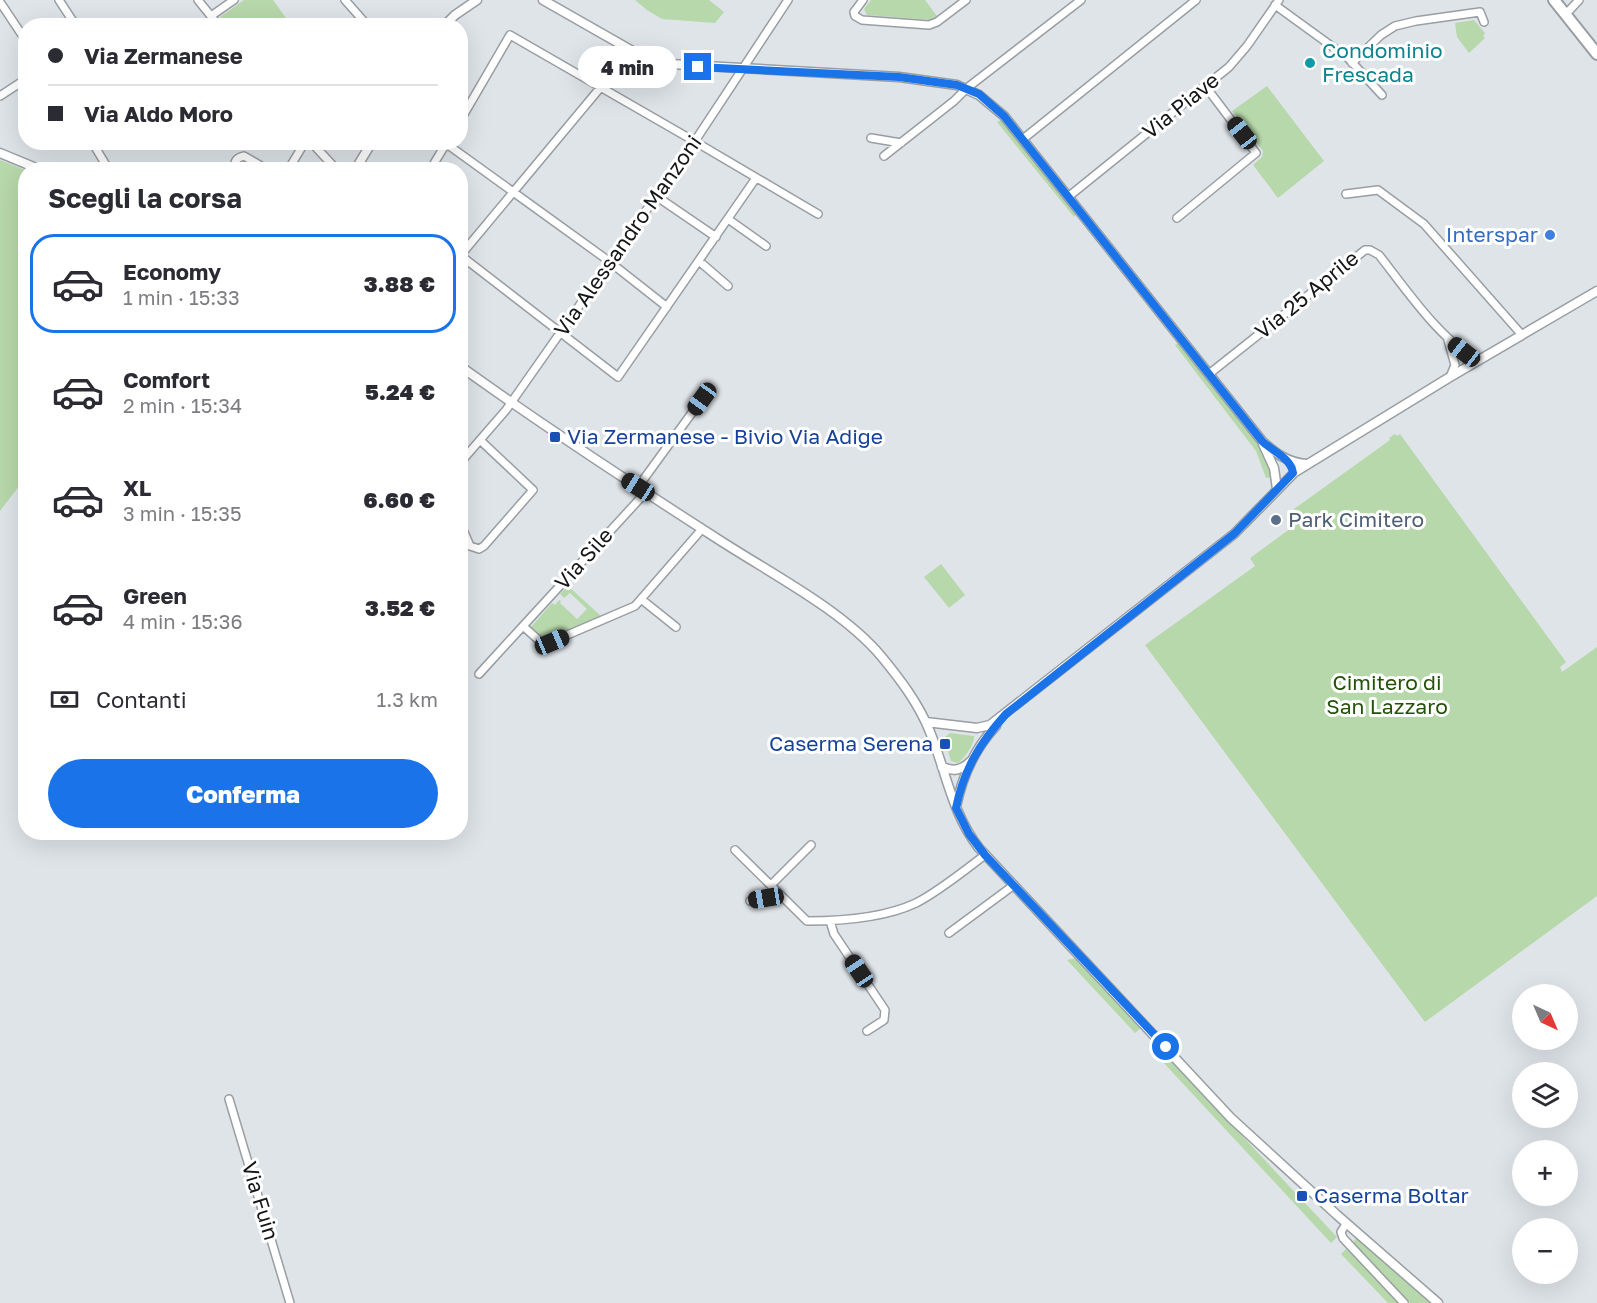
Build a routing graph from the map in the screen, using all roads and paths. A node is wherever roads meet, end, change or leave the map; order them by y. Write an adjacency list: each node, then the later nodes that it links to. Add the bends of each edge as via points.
1 (59, 0): 18 (street)
2 (198, 0): 17 (street)
3 (234, 0): 17 (street)
4 (345, 0): 19 (street)
5 (477, 0): 20 (street)
6 (543, 0): 25 (street, via 651,59 678,65)
7 (788, 0): 25 (street, Via Alessandro Manzoni)
8 (862, 0): 9 (street, via 854,12 862,20 934,24)
9 (966, 0)
10 (1081, 0): 29 (street)
11 (1196, 0): 34 (street)
12 (1554, 0): 16 (main road)
13 (1579, 0): 16 (street)
14 (0, 2): 22 (street)
15 (1277, 3): 24 (street); 27 (street, Via Piave, via 1239,56)
16 (1566, 14): 23 (main road)
17 (211, 16)
18 (71, 18)
19 (361, 18)
20 (452, 18)
21 (1484, 22): 24 (street, via 1480,12 1407,22 1388,29)
22 (18, 29)
23 (1597, 54)
24 (1352, 63): 30 (street)
25 (743, 69): 29 (street, via 899,77); 35 (street, Via Alessandro Manzoni)
26 (18, 84): 31 (street)
27 (1206, 87): 49 (street, Via Piave); 52 (street, via 1256,153)
28 (600, 88): 32 (street, via 510,35); 35 (street); 46 (street)
29 (967, 88): 34 (street, via 996,108); 36 (street)
30 (1382, 95)
31 (0, 96)
32 (468, 107)
33 (871, 138): 36 (street)
34 (1023, 139): 49 (street)
35 (694, 141): 45 (street); 48 (street, Via Alessandro Manzoni)
36 (901, 143): 40 (street)
37 (318, 150): 44 (street)
38 (456, 150): 46 (street)
39 (0, 153): 41 (street)
40 (884, 156)
41 (22, 162)
42 (235, 162): 43 (street, via 244,156)
43 (254, 162)
44 (330, 162)
45 (756, 178): 50 (street); 51 (street)
46 (513, 191): 54 (street); 58 (street)
47 (1346, 194): 63 (street, via 1378,190 1424,224)
48 (656, 196): 53 (street); 58 (street, Via Alessandro Manzoni)
49 (1068, 197): 67 (street)
50 (818, 214)
51 (728, 219): 53 (street); 55 (street)
52 (1177, 219)
53 (716, 237): 57 (street)
54 (468, 246)
55 (766, 246)
56 (468, 261): 62 (street)
57 (699, 261): 59 (street); 61 (street)
58 (610, 262): 61 (street); 62 (street, Via Alessandro Manzoni)
59 (728, 286)
60 (1597, 291): 63 (street)
61 (667, 307): 62 (street, via 618,377)
62 (559, 333): 70 (street, Via Alessandro Manzoni)
63 (1522, 335): 65 (street)
64 (1448, 340): 65 (street, Via 25 Aprile); 67 (street, Via 25 Aprile, via 1379,255 1365,250); 68 (street, Via 25 Aprile, via 1455,365)
65 (1480, 359): 68 (street)
66 (468, 372): 70 (street)
67 (1209, 374): 72 (street)
68 (1450, 377): 75 (street)
69 (702, 399): 78 (street)
70 (511, 403): 71 (street, Via Alessandro Manzoni); 78 (street)
71 (480, 440): 73 (street, Via Alessandro Manzoni); 82 (street, via 533,490 484,546 479,549)
72 (1262, 441): 74 (street); 76 (street)
73 (468, 454)
74 (1287, 460): 75 (street); 77 (street, via 1292,467)
75 (1307, 464): 77 (street)
76 (1274, 468): 77 (street, via 1279,474); 79 (street)
77 (1291, 475): 79 (street)
78 (638, 487): 80 (street)
79 (1277, 489): 87 (street, via 1234,534)
80 (646, 492): 81 (street); 84 (street, Via Sile)
81 (702, 529): 83 (street); 88 (street, via 852,627 888,666)
82 (468, 541)
83 (641, 599): 84 (street, via 635,606 544,645); 85 (street)
84 (523, 627): 86 (street, Via Sile)
85 (676, 627)
86 (479, 674)
87 (1006, 714): 88 (street, via 981,728); 89 (street, via 985,737)
88 (926, 722): 90 (street)
89 (974, 758): 90 (street, via 959,770); 91 (street)
90 (942, 767): 91 (street)
91 (956, 808): 94 (street)
92 (811, 845): 95 (street)
93 (735, 850): 95 (street)
94 (985, 855): 96 (street); 99 (street, via 917,902 887,912)
95 (771, 885): 97 (street)
96 (1014, 885): 100 (street); 103 (street, via 1231,1118)
97 (781, 896): 98 (street); 99 (street, via 807,921)
98 (750, 901)
99 (830, 921): 101 (street, via 834,934 885,1010 884,1020)
100 (948, 933)
101 (867, 1031)
102 (229, 1099): 106 (street, Via Fuin)
103 (1346, 1224): 104 (street); 105 (street, via 1341,1232)
104 (1355, 1231): 105 (street); 108 (street)
105 (1347, 1242): 107 (street)
106 (290, 1303)
107 (1404, 1303)
108 (1438, 1303)

